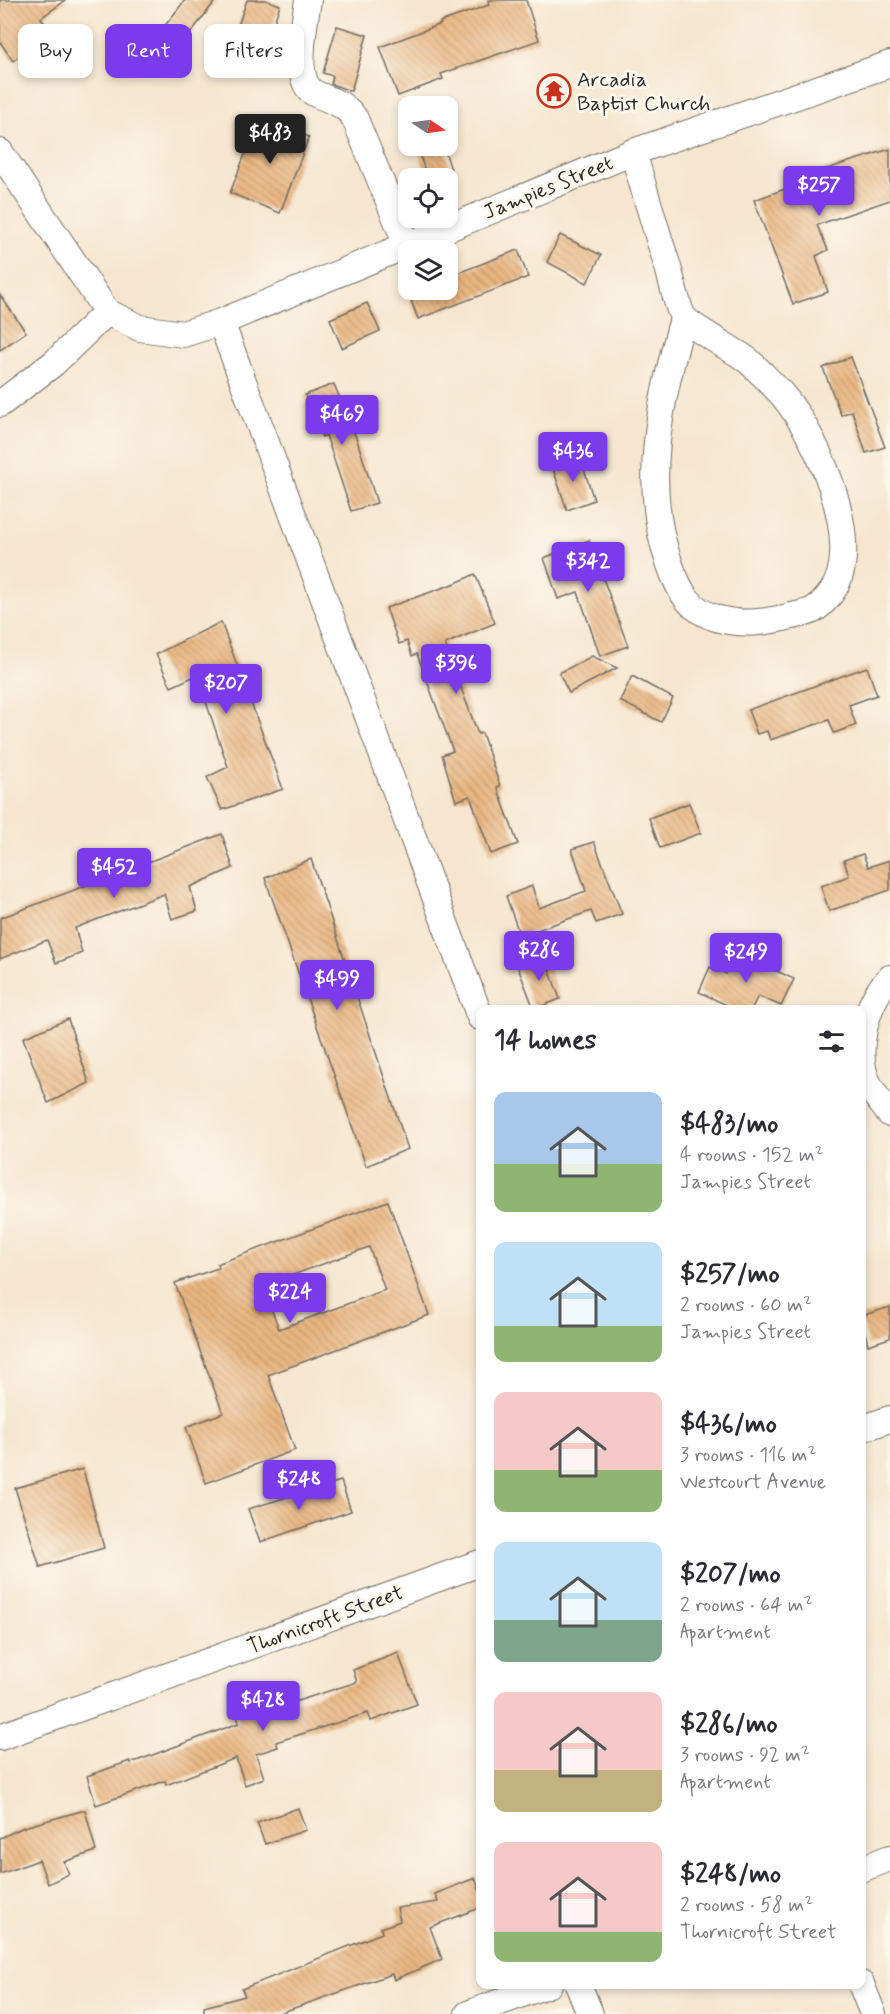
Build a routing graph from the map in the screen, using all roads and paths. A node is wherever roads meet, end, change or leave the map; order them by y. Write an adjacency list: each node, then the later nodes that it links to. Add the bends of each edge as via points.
1 (308, 0): 5 (street, via 303,79 313,93 349,109 356,119)
2 (890, 64): 4 (street, Jampies Street)
3 (0, 152): 8 (street)
4 (633, 152): 6 (street, Jampies Street); 9 (street)
5 (405, 240)
6 (419, 240)
7 (398, 249): 10 (street, Jampies Street)
8 (107, 312): 10 (street, Jampies Street, via 140,328 183,334); 11 (street, via 54,363)
9 (683, 318): 9 (street, via 747,360 777,388 807,428 842,517 845,554 840,582 811,612 765,623 735,623 691,606 679,591 659,535 655,511 663,396)
10 (221, 322): 13 (street)
11 (0, 404)
12 (890, 978): 14 (street, via 878,989)
13 (476, 1006)
14 (866, 1017)
15 (866, 1076): 16 (street)
16 (890, 1114)
17 (890, 1419): 18 (street)
18 (866, 1427)
19 (476, 1564): 20 (street, Thornicroft Street)
20 (0, 1737)
21 (890, 1858): 22 (street)
22 (866, 1867)
23 (536, 1989): 26 (street)
24 (580, 1989): 27 (street)
25 (863, 1989): 28 (street)
26 (468, 2014)
27 (590, 2014)
28 (873, 2014)

